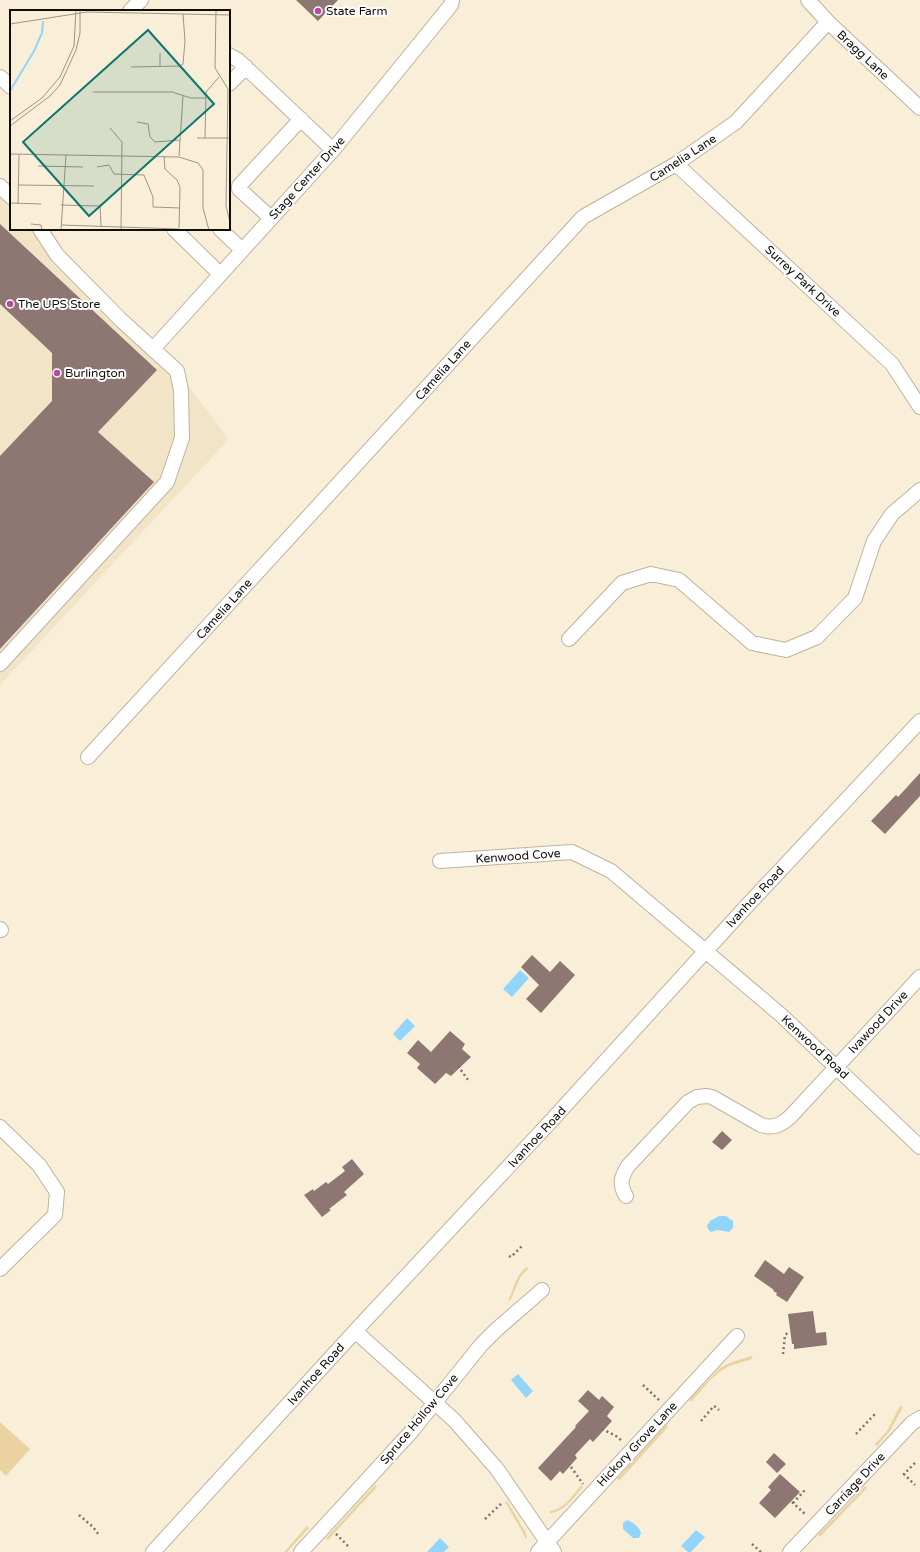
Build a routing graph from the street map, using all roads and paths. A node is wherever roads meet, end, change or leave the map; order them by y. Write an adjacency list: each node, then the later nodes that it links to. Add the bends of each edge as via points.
1 (141, 0): 4 (street)
2 (452, 0): 12 (street, Stage Center Drive, via 451,5)
3 (808, 0): 5 (street, Bragg Lane)
4 (131, 10)
5 (828, 22): 10 (street, Bragg Lane); 13 (street, Camelia Lane, via 736,122)
6 (238, 60): 8 (street); 11 (street)
7 (0, 77): 9 (street)
8 (230, 81)
9 (10, 86)
10 (920, 108)
11 (301, 119): 12 (street); 16 (street, via 239,186 239,190)
12 (333, 150): 16 (street, Stage Center Drive)
13 (676, 164): 23 (street, Surrey Park Drive, via 892,364); 28 (street, Camelia Lane, via 583,217)
14 (0, 186): 15 (street)
15 (10, 196)
16 (271, 218): 20 (street, Stage Center Drive)
17 (41, 230): 22 (street, via 57,255)
18 (175, 230): 21 (street)
19 (221, 230): 20 (street)
20 (242, 250): 21 (street, Stage Center Drive)
21 (220, 274): 22 (street, Stage Center Drive)
22 (153, 349): 26 (street, via 177,371 181,390 182,438 167,482)
23 (920, 407)
24 (920, 490): 25 (street, via 892,514 874,541 855,598 817,637 786,650 752,643 678,580 651,574 622,583)
25 (569, 639)
26 (0, 664)
27 (920, 721): 30 (street, Ivanhoe Road)
28 (88, 757)
29 (440, 861): 30 (street, Kenwood Cove, via 572,852 611,871)
30 (706, 951): 33 (street, Kenwood Road); 42 (street, Ivanhoe Road)
31 (920, 977): 33 (street, Ivawood Drive)
32 (458, 1066): 34 (path)
33 (837, 1067): 36 (street, Kenwood Road); 37 (street, Ivawood Drive, via 780,1125 766,1127 712,1097 693,1098 628,1166 621,1181)
34 (468, 1080)
35 (0, 1127): 40 (street, via 39,1165 57,1192 55,1215)
36 (920, 1147)
37 (626, 1196)
38 (523, 1245): 39 (path, via 511,1258)
39 (509, 1256)
40 (0, 1268)
41 (542, 1290): 47 (street, Spruce Hollow Cove, via 481,1345)
42 (355, 1331): 47 (street); 70 (street, Ivanhoe Road)
43 (789, 1332): 45 (path, via 785,1335)
44 (737, 1336): 69 (street, Hickory Grove Lane)
45 (783, 1354)
46 (643, 1385): 48 (path)
47 (435, 1402): 69 (street, via 497,1469); 71 (street, Spruce Hollow Cove, via 411,1432)
48 (662, 1402)
49 (719, 1410): 52 (path, via 714,1406)
50 (871, 1413): 54 (path, via 874,1415)
51 (920, 1418): 73 (street, Carriage Drive, via 912,1423)
52 (701, 1421)
53 (602, 1429): 55 (path)
54 (856, 1434)
55 (624, 1443)
56 (915, 1463): 59 (path, via 904,1474)
57 (571, 1467): 58 (path)
58 (585, 1485)
59 (915, 1485)
60 (805, 1490): 62 (path, via 792,1502)
61 (507, 1499): 64 (path)
62 (805, 1514)
63 (79, 1515): 66 (path)
64 (485, 1519)
65 (336, 1534): 68 (path)
66 (99, 1535)
67 (752, 1544): 72 (path)
68 (350, 1548)
69 (546, 1549)
70 (153, 1552)
71 (301, 1552)
72 (761, 1552)
73 (790, 1552)

